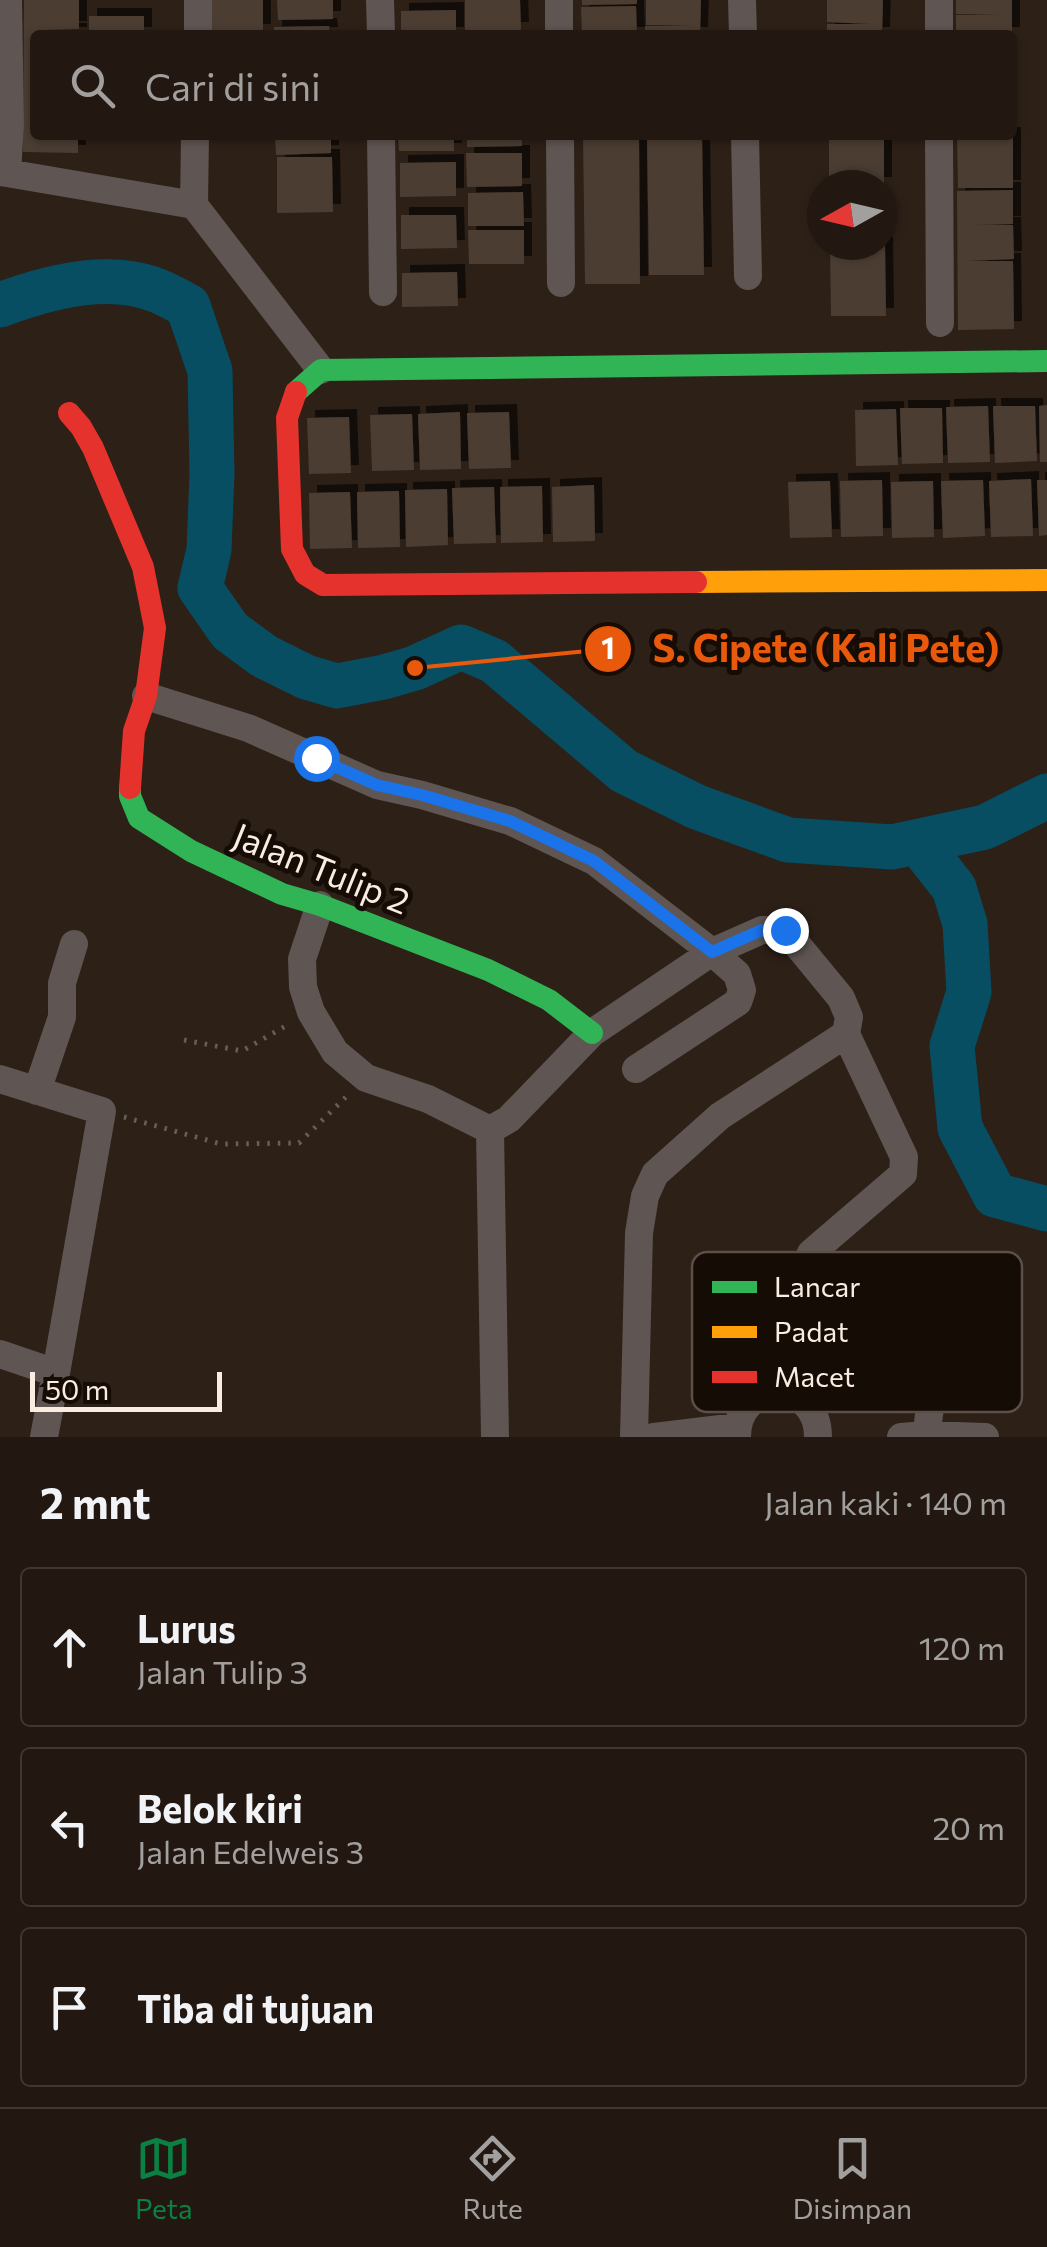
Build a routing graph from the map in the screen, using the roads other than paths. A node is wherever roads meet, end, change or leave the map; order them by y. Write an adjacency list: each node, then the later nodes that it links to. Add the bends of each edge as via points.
1 (8, 0): 17 (street)
2 (198, 0): 7 (street)
3 (380, 0): 8 (street)
4 (558, 0): 9 (street)
5 (742, 0): 10 (street)
6 (940, 0): 11 (street)
7 (198, 30)
8 (381, 30)
9 (559, 30)
10 (743, 30)
11 (939, 30)
12 (195, 140): 18 (street)
13 (382, 140): 21 (street)
14 (560, 140): 20 (street)
15 (745, 140): 19 (street)
16 (939, 140): 22 (street)
17 (4, 173): 18 (street)
18 (194, 205): 24 (street)
19 (748, 276)
20 (561, 283)
21 (383, 292)
22 (940, 323)
23 (1047, 361): 24 (street)
24 (321, 370): 26 (street, via 296,389 287,418 292,549 305,574 323,586)
25 (69, 413): 27 (street, Jalan Tulip 2, via 93,448 143,567 155,628)
26 (1047, 580)
27 (146, 696): 28 (street, Jalan Tulip 2, via 134,731 130,796 139,818 191,851); 30 (street, via 248,728 377,785 510,821 594,861)
28 (320, 905): 31 (street, Jalan Tulip 2, via 488,970); 36 (street, via 302,959 303,988 335,1052 366,1078)
29 (74, 944): 35 (street, via 62,983 62,1016)
30 (712, 952): 31 (street); 32 (street, via 762,930 785,930 841,998 850,1016); 33 (street, via 737,974 738,1002)
31 (592, 1032): 36 (street, via 509,1119)
32 (846, 1034): 37 (street, via 904,1157 904,1174); 45 (street, via 720,1116 655,1174 639,1233)
33 (636, 1069)
34 (0, 1079): 35 (street)
35 (37, 1091): 39 (street, via 102,1111)
36 (490, 1130): 44 (street)
37 (812, 1252)
38 (0, 1354): 39 (street)
39 (56, 1373): 43 (street)
40 (812, 1412): 47 (street)
41 (737, 1432): 46 (street)
42 (918, 1436): 48 (street)
43 (44, 1437)
44 (495, 1437)
45 (634, 1437)
46 (654, 1437)
47 (818, 1437)
48 (985, 1437)

